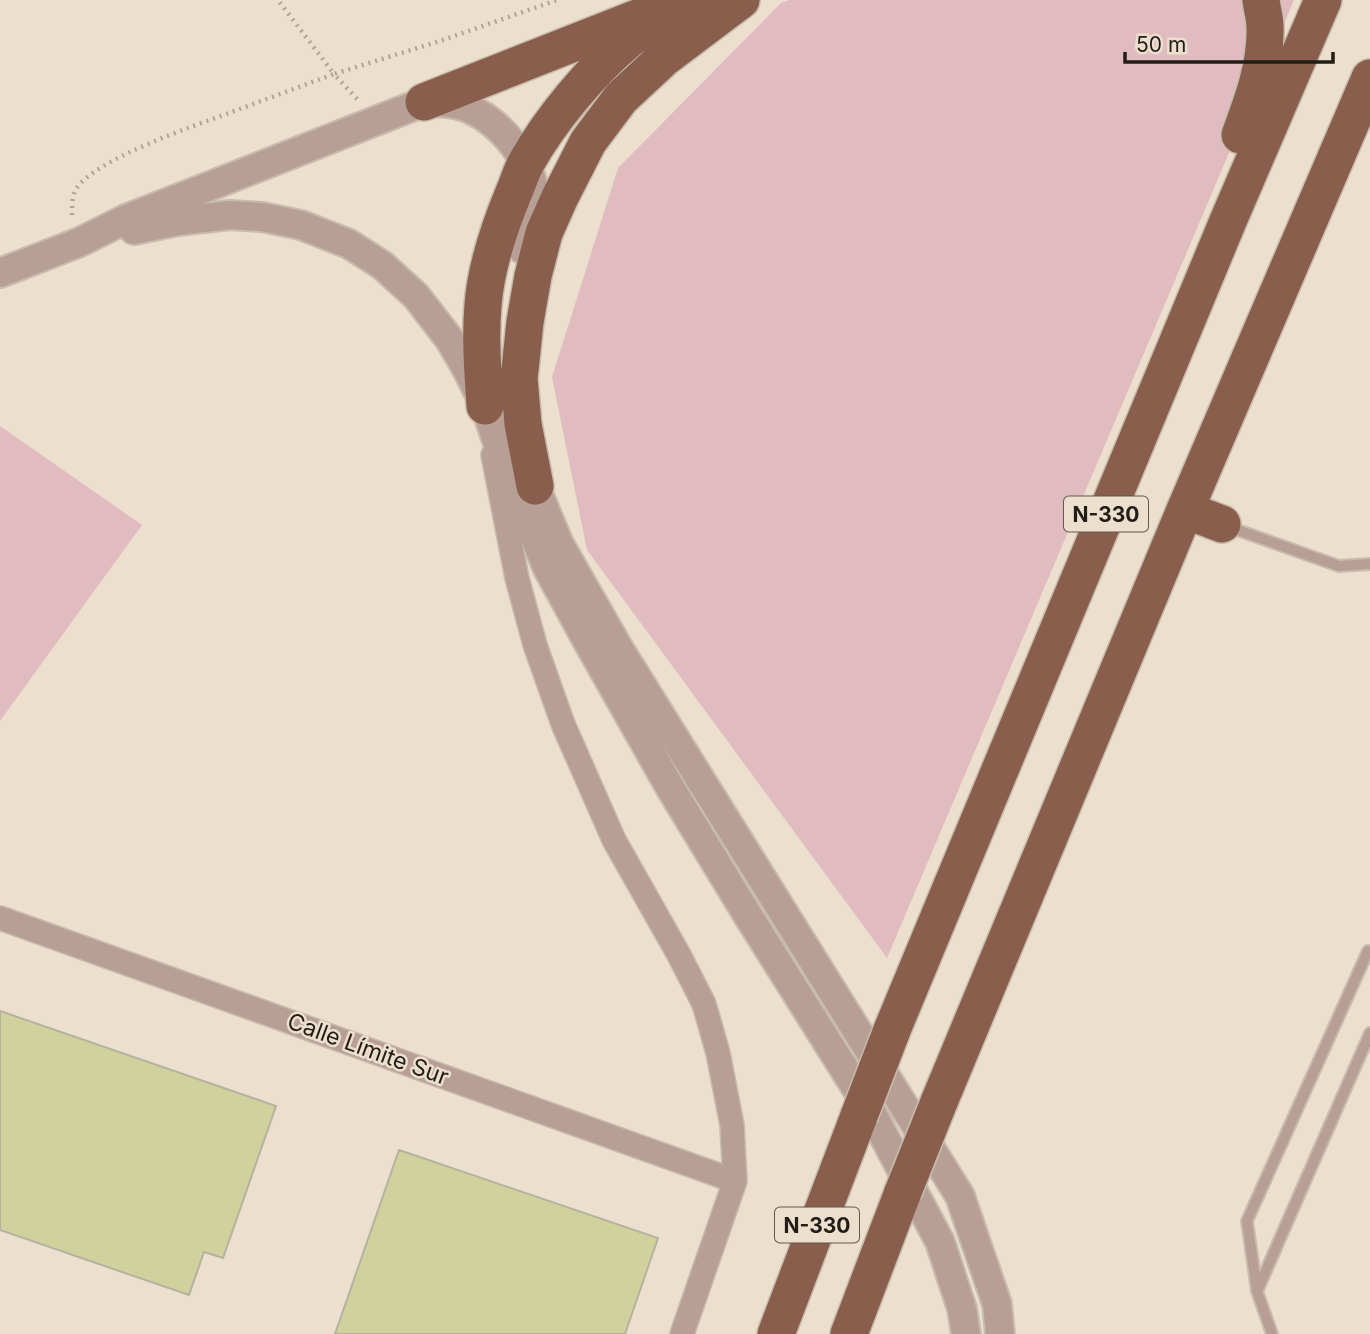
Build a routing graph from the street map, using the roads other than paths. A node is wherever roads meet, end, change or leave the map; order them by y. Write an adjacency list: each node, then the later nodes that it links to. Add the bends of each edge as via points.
1 (682, 0): 7 (highway)
2 (691, 0): 8 (highway, via 628,40 587,80)
3 (741, 0): 13 (highway, via 664,58 621,98 588,142 544,233 525,322 519,379)
4 (1261, 0): 9 (highway, via 1264,55 1256,92 1234,149)
5 (1323, 0): 9 (highway, N-330)
6 (1370, 78): 14 (highway, N-330)
7 (424, 102): 8 (street, via 451,103 484,117); 10 (street, via 126,219)
8 (526, 164): 12 (highway, via 492,253 483,303); 13 (street, via 534,200 513,285 504,369 506,404)
9 (1228, 221): 23 (highway, N-330, bridge, via 892,1030)
10 (80, 242): 11 (street); 12 (street, via 230,215 301,225 349,244 382,265 416,296 450,341)
11 (0, 273)
12 (485, 407): 20 (street, via 514,565 535,645 563,724 614,840 704,1004 732,1125); 25 (street, via 547,567 671,789 870,1110 940,1242)
13 (536, 486): 26 (street, via 559,544 619,649 960,1196 996,1304)
14 (1185, 510): 15 (highway); 24 (highway, N-330, bridge, via 939,1102)
15 (1222, 524): 16 (lane, via 1339,566)
16 (1370, 564)
17 (0, 918): 20 (street, Calle Límite Sur)
18 (1370, 952): 21 (lane, via 1247,1221)
19 (1370, 1033): 21 (lane)
20 (735, 1181): 22 (street)
21 (1257, 1292): 27 (lane)
22 (682, 1334)
23 (776, 1334)
24 (849, 1334)
25 (966, 1334)
26 (1000, 1334)
27 (1272, 1334)

